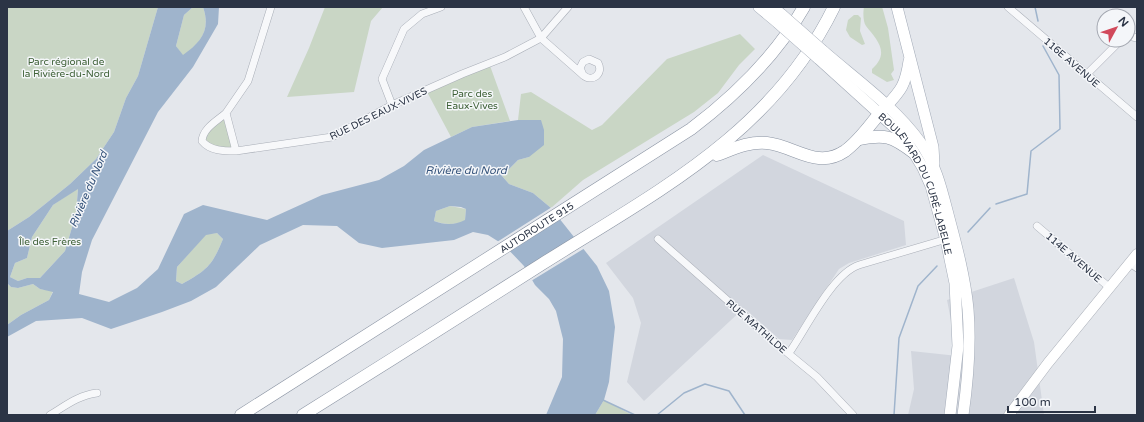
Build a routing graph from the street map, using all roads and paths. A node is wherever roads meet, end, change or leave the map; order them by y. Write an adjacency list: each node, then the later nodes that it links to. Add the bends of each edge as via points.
1 (271, 7): 19 (street, RUE DES EAUX-VIVES, via 248,81)
2 (441, 7): 17 (street, via 422,14 404,29 382,79)
3 (524, 7): 12 (street)
4 (568, 7): 12 (street, RUE DES EAUX-VIVES)
5 (759, 7): 11 (main road, BOULEVARD DU CURÉ-LABELLE)
6 (773, 7): 11 (main road, BOULEVARD DU CURÉ-LABELLE)
7 (804, 7): 35 (highway, AUTOROUTE 915, via 766,61 719,108 676,139)
8 (834, 7): 24 (highway, via 813,46 781,90 747,124)
9 (897, 7): 14 (main road)
10 (1008, 7): 16 (street, 116E AVENUE)
11 (779, 19): 18 (main road, BOULEVARD DU CURÉ-LABELLE, bridge)
12 (541, 38): 15 (street); 17 (street, RUE DES EAUX-VIVES, via 505,57)
13 (1113, 48): 16 (street)
14 (910, 56): 18 (main road, via 905,84); 25 (main road, via 933,147)
15 (583, 75)
16 (1086, 75): 20 (street, 116E AVENUE)
17 (392, 105): 22 (street, RUE DES EAUX-VIVES, via 332,137)
18 (883, 110): 21 (highway); 23 (main road, BOULEVARD DU CURÉ-LABELLE, via 908,140); 25 (main road, BOULEVARD DU CURÉ-LABELLE, via 918,138)
19 (226, 113): 22 (street); 22 (street, RUE DES EAUX-VIVES, via 207,129 202,141 207,147 224,151)
20 (1137, 117)
21 (859, 140): 23 (highway, via 887,136); 24 (highway, via 845,151 827,159 809,158 779,146 761,143 741,146)
22 (236, 150)
23 (913, 152): 27 (main road, BOULEVARD DU CURÉ-LABELLE, via 931,186)
24 (702, 161): 36 (highway)
25 (934, 166): 27 (main road, BOULEVARD DU CURÉ-LABELLE)
26 (1038, 226): 31 (street, 114E AVENUE)
27 (950, 238): 32 (street, via 846,271); 38 (main road, BOULEVARD DU CURÉ-LABELLE, via 958,346); 39 (main road, BOULEVARD DU CURÉ-LABELLE, via 968,310 968,382)
28 (658, 239): 32 (street, RUE MATHILDE)
29 (1137, 254): 30 (main road)
30 (1133, 266): 31 (main road)
31 (1110, 288): 40 (main road)
32 (788, 353): 37 (street, RUE MATHILDE, via 817,377)
33 (96, 393): 34 (street, via 74,400)
34 (50, 415)
35 (241, 415)
36 (303, 415)
37 (853, 415)
38 (950, 415)
39 (963, 415)
40 (1009, 415)

